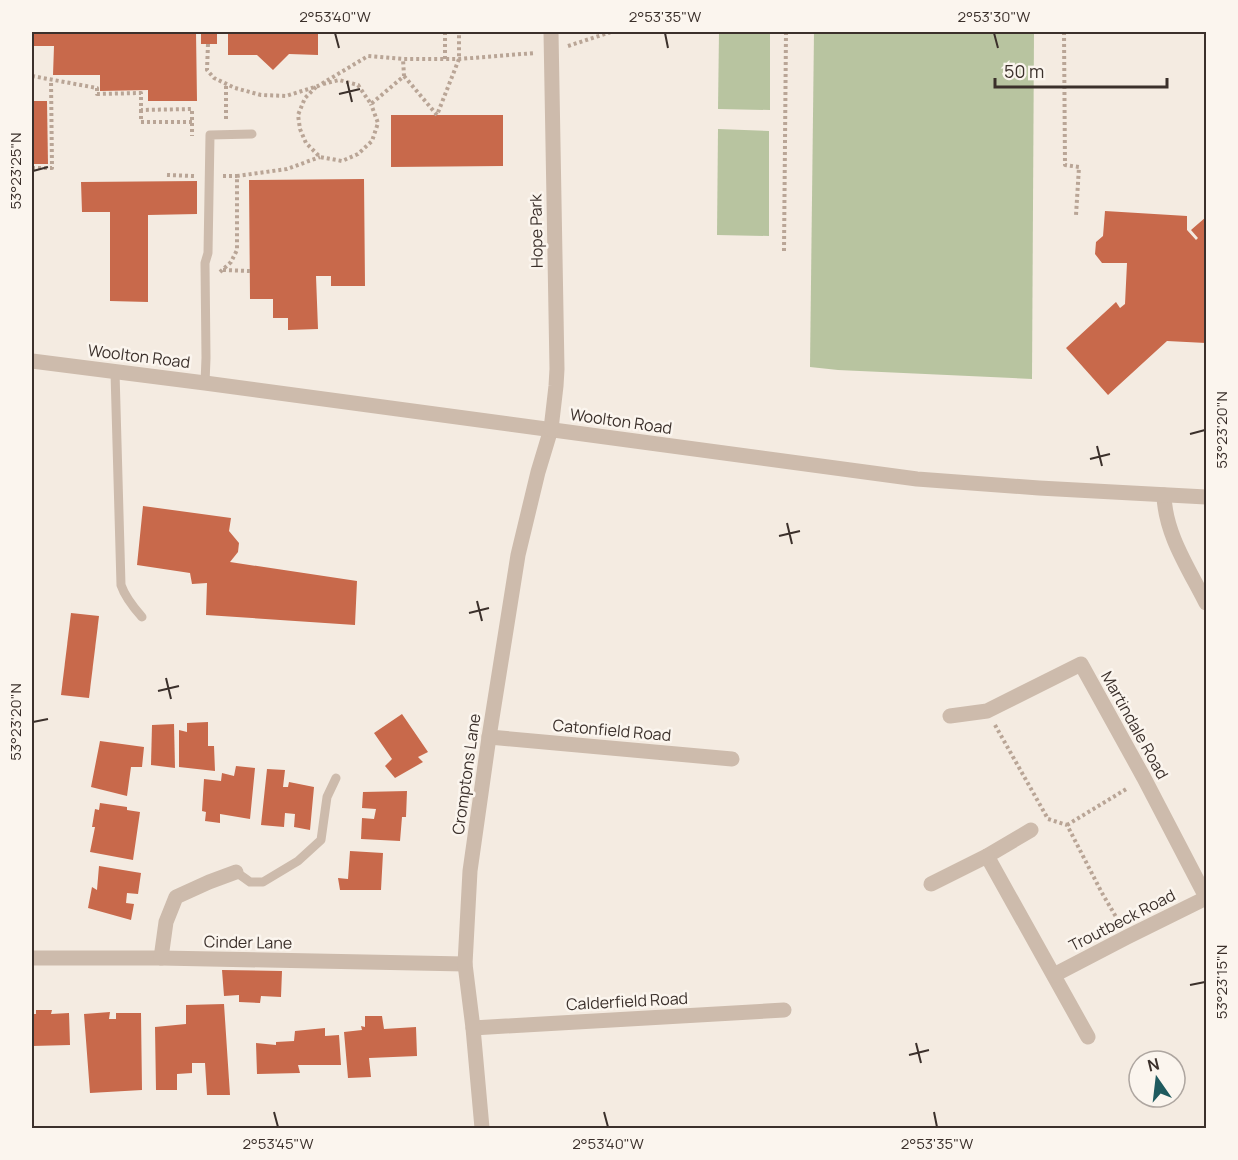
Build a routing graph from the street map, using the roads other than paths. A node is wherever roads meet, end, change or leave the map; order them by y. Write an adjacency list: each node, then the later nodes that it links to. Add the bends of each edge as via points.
1 (551, 32): 6 (street, Hope Park, via 557,369)
2 (252, 134): 5 (lane, via 210,135)
3 (32, 361): 4 (street, Woolton Road)
4 (115, 372): 5 (street, Woolton Road); 10 (lane, via 121,585)
5 (205, 383): 6 (street, Woolton Road)
6 (551, 429): 7 (street, Woolton Road, via 917,479); 12 (street, Cromptons Lane, via 519,555)
7 (1164, 495): 8 (street, Woolton Road); 9 (street, via 1171,534)
8 (1206, 497)
9 (1206, 603)
10 (142, 617)
11 (950, 716): 19 (street, Martindale Road, via 987,711 1082,664)
12 (489, 737): 13 (street, Catonfield Road); 22 (street, Cromptons Lane, via 470,871)
13 (732, 759)
14 (336, 778): 17 (lane, via 327,797 321,840 298,861 263,882 250,882)
15 (1031, 830): 16 (street)
16 (987, 856): 18 (street); 23 (street)
17 (236, 872): 21 (street, via 176,897 166,922)
18 (932, 885)
19 (1206, 898): 23 (street, Troutbeck Road)
20 (32, 958): 21 (street, Cinder Lane)
21 (161, 958): 22 (street, Cinder Lane)
22 (465, 964): 25 (street, Cromptons Lane)
23 (1054, 975): 26 (street)
24 (784, 1010): 25 (street, Calderfield Road)
25 (473, 1028): 27 (street, Cromptons Lane)
26 (1088, 1037)
27 (482, 1128)

